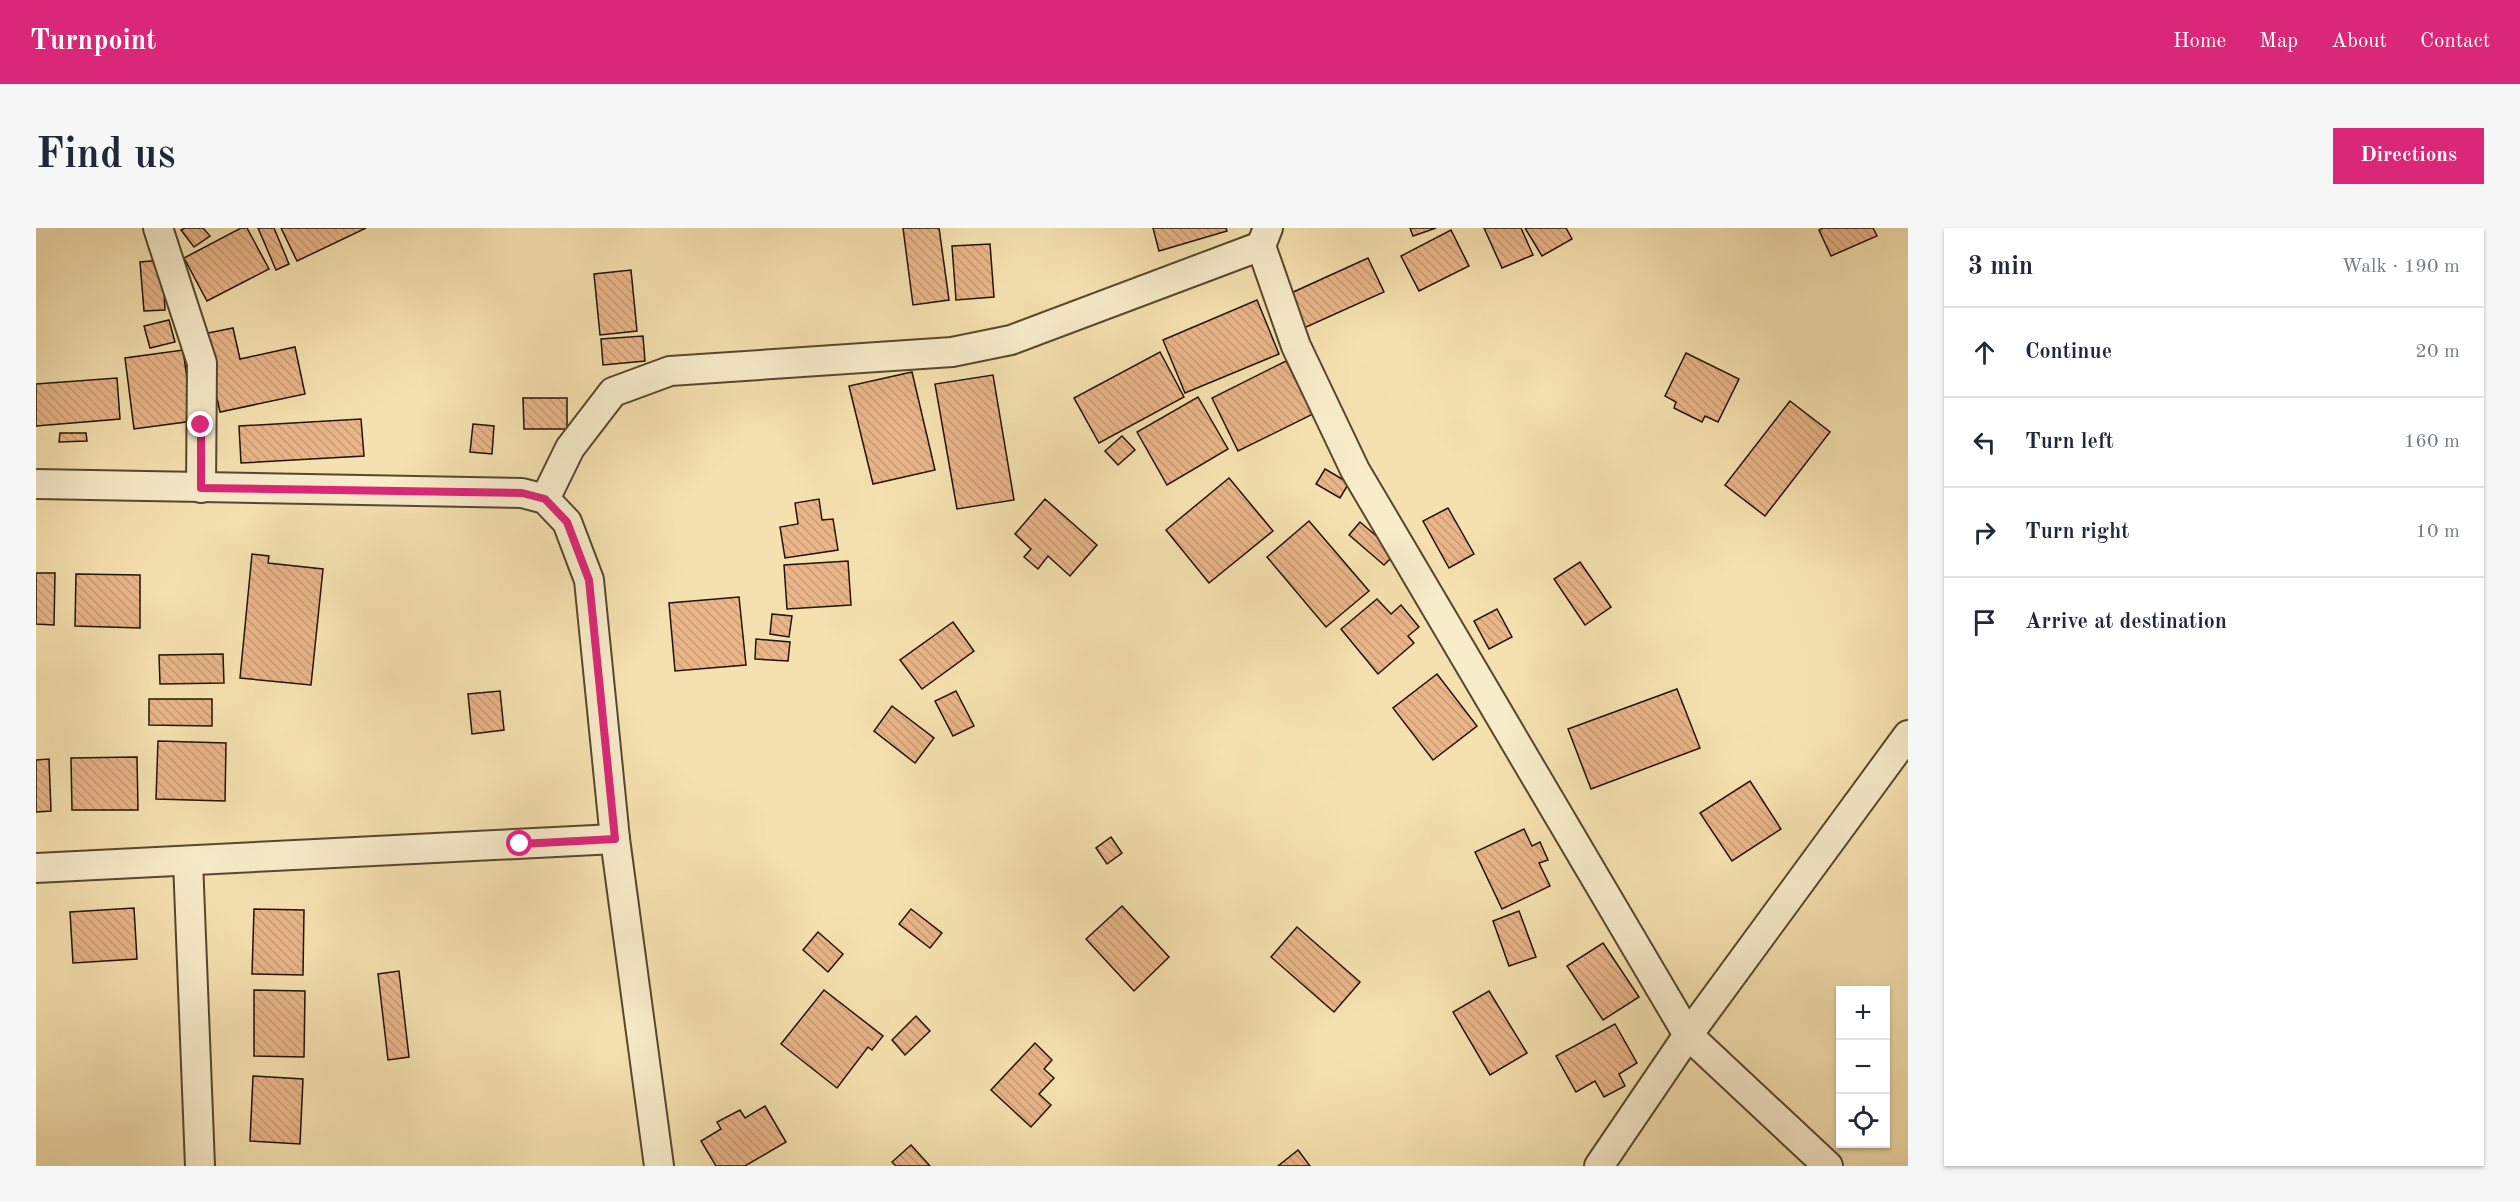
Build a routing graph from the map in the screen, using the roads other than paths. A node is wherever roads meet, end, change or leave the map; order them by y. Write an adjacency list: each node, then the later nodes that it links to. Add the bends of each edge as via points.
1 (158, 228): 4 (street, via 202,363)
2 (1265, 237): 5 (street, via 1011,340 952,352 670,371 612,392 570,448); 10 (street, via 1296,346 1355,470)
3 (36, 484): 4 (street)
4 (201, 488): 5 (street, via 522,493)
5 (545, 499): 7 (street, via 567,522 589,580)
6 (1908, 735): 10 (street)
7 (615, 839): 8 (street); 12 (street)
8 (188, 861): 9 (street); 11 (street)
9 (36, 868)
10 (1688, 1035): 13 (street); 14 (street)
11 (200, 1166)
12 (659, 1166)
13 (1599, 1166)
14 (1828, 1166)

